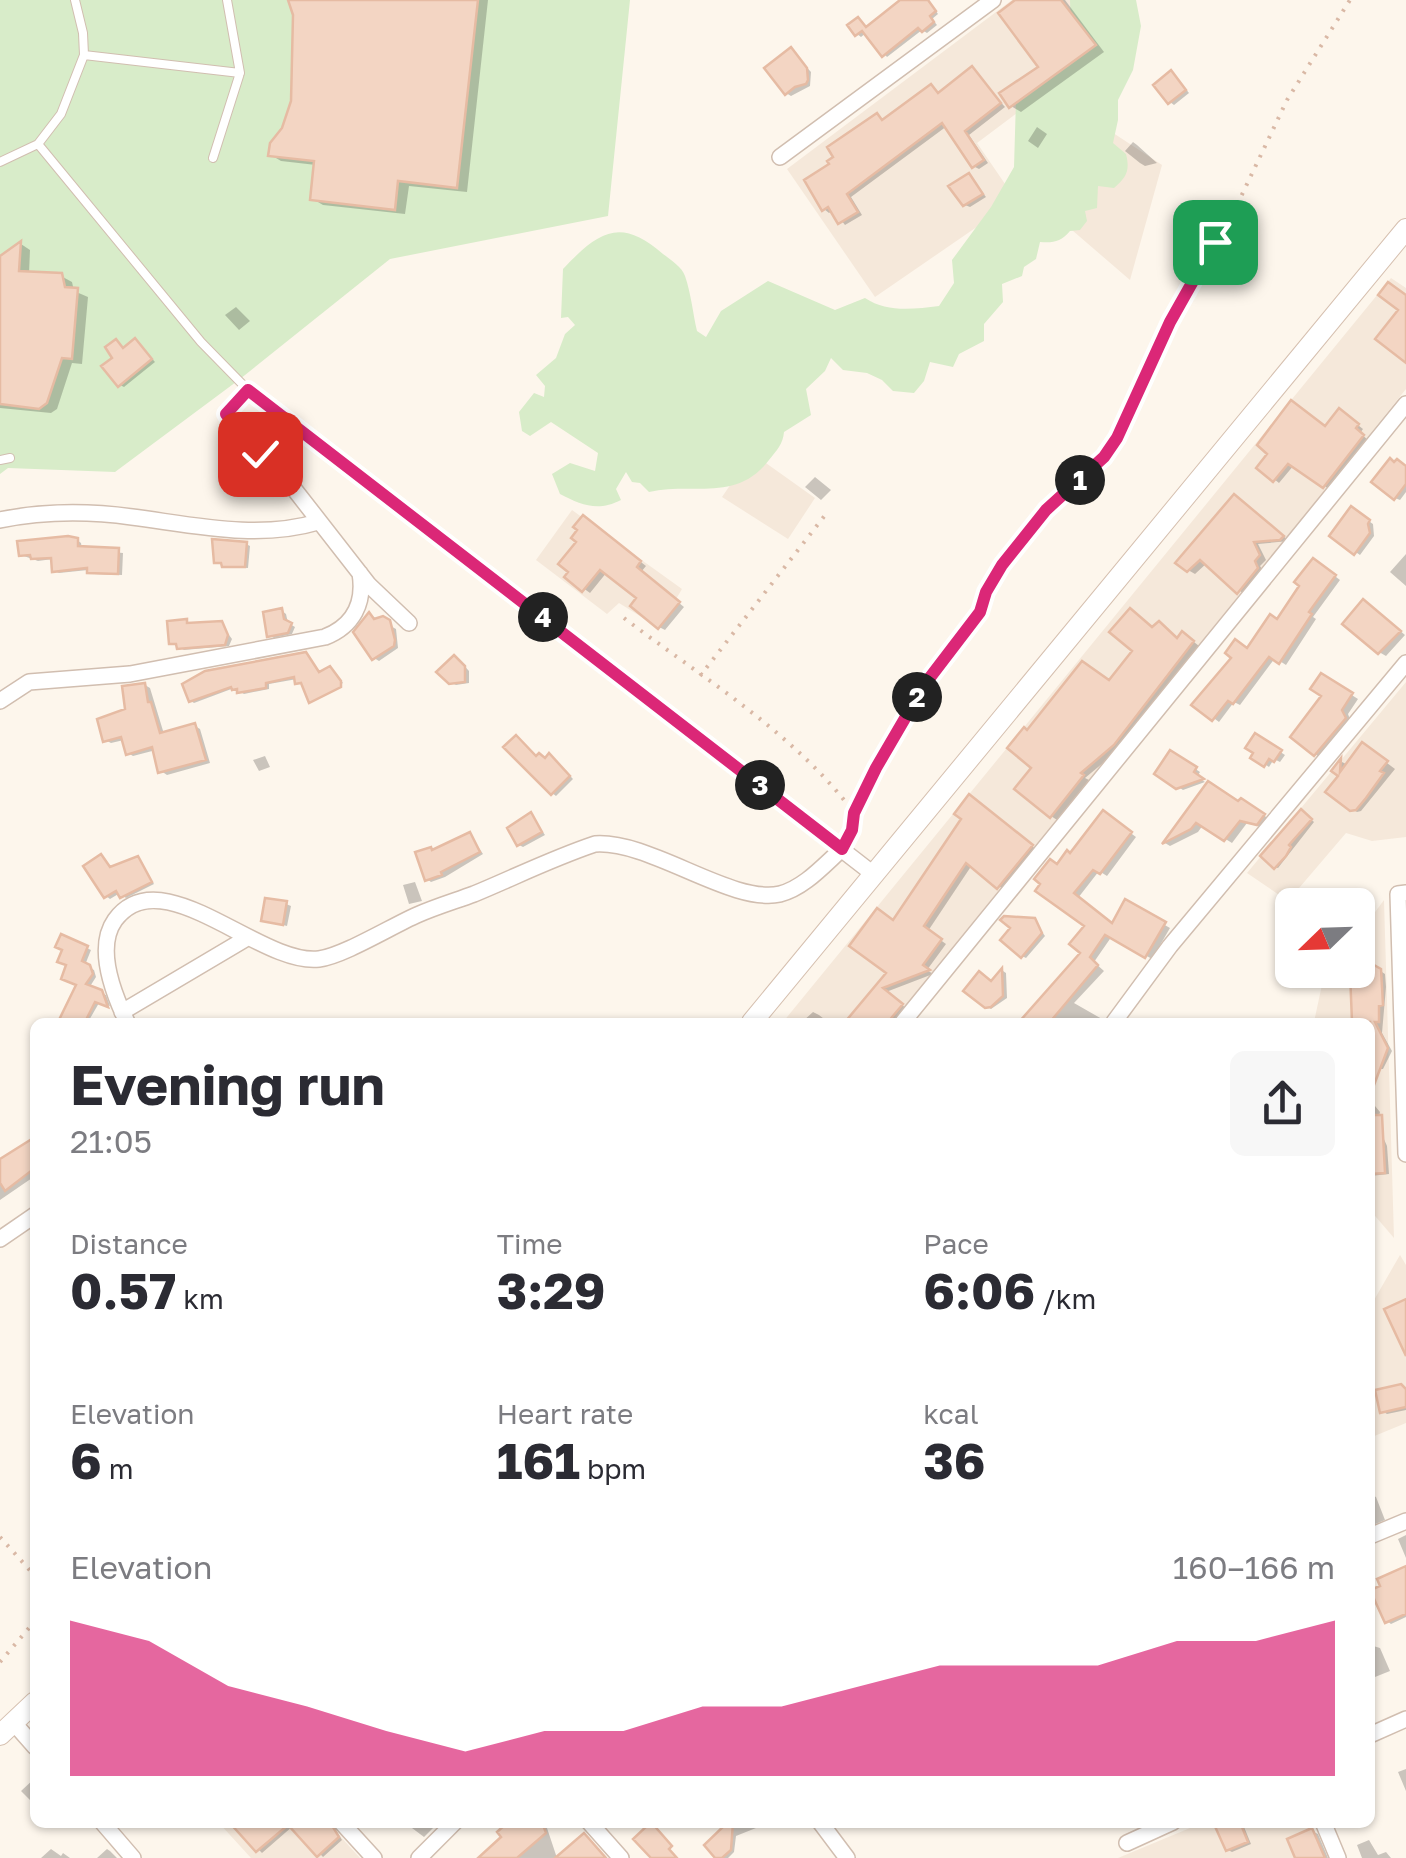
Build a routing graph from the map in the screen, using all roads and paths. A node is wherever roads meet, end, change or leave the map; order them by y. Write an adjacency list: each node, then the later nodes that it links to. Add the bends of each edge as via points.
1 (76, 0): 5 (lane)
2 (228, 0): 6 (lane)
3 (993, 0): 8 (street)
4 (1350, 0): 23 (path, via 1287,100 1117,438 1002,565 968,630 916,699)
5 (84, 55): 6 (lane); 7 (lane, via 61,114)
6 (240, 73): 9 (lane)
7 (38, 144): 10 (lane); 12 (lane)
8 (780, 156)
9 (213, 158)
10 (0, 162)
11 (1406, 229): 25 (main road)
12 (248, 390): 16 (street, via 226,414); 24 (street)
13 (1406, 404): 30 (street)
14 (826, 514): 21 (path)
15 (0, 520): 16 (street, via 59,512 240,530 290,530)
16 (318, 522): 17 (street)
17 (360, 573): 19 (street); 22 (street, via 358,610 324,637 130,674 29,682)
18 (624, 618): 21 (path)
19 (409, 623)
20 (1406, 663): 31 (street)
21 (700, 676): 23 (path, via 835,787)
22 (0, 701)
23 (854, 813): 24 (path)
24 (842, 849): 25 (street); 27 (street, via 778,894 744,891 618,844 595,844 327,957 290,955)
25 (872, 873): 29 (main road)
26 (1406, 893): 32 (street, via 1398,894)
27 (247, 938): 28 (street); 28 (street, via 159,899 127,909 107,939)
28 (124, 1017)
29 (755, 1018)
30 (906, 1018)
31 (1117, 1018)
32 (1406, 1154)
33 (30, 1218): 34 (street)
34 (0, 1239)
35 (1406, 1521): 36 (street)
36 (1375, 1534)
37 (0, 1537): 38 (path)
38 (30, 1570)
39 (30, 1627): 40 (path)
40 (0, 1662)
41 (30, 1706): 43 (main road)
42 (1406, 1718): 44 (street)
43 (6, 1728): 45 (street)
44 (1375, 1733)
45 (30, 1744)
46 (107, 1828): 54 (street)
47 (347, 1828): 55 (street)
48 (449, 1828): 56 (street)
49 (594, 1828): 57 (street)
50 (824, 1828): 58 (street)
51 (1160, 1828): 53 (street)
52 (1326, 1828): 59 (street)
53 (1126, 1843)
54 (133, 1858)
55 (374, 1858)
56 (419, 1858)
57 (622, 1858)
58 (847, 1858)
59 (1338, 1858)

